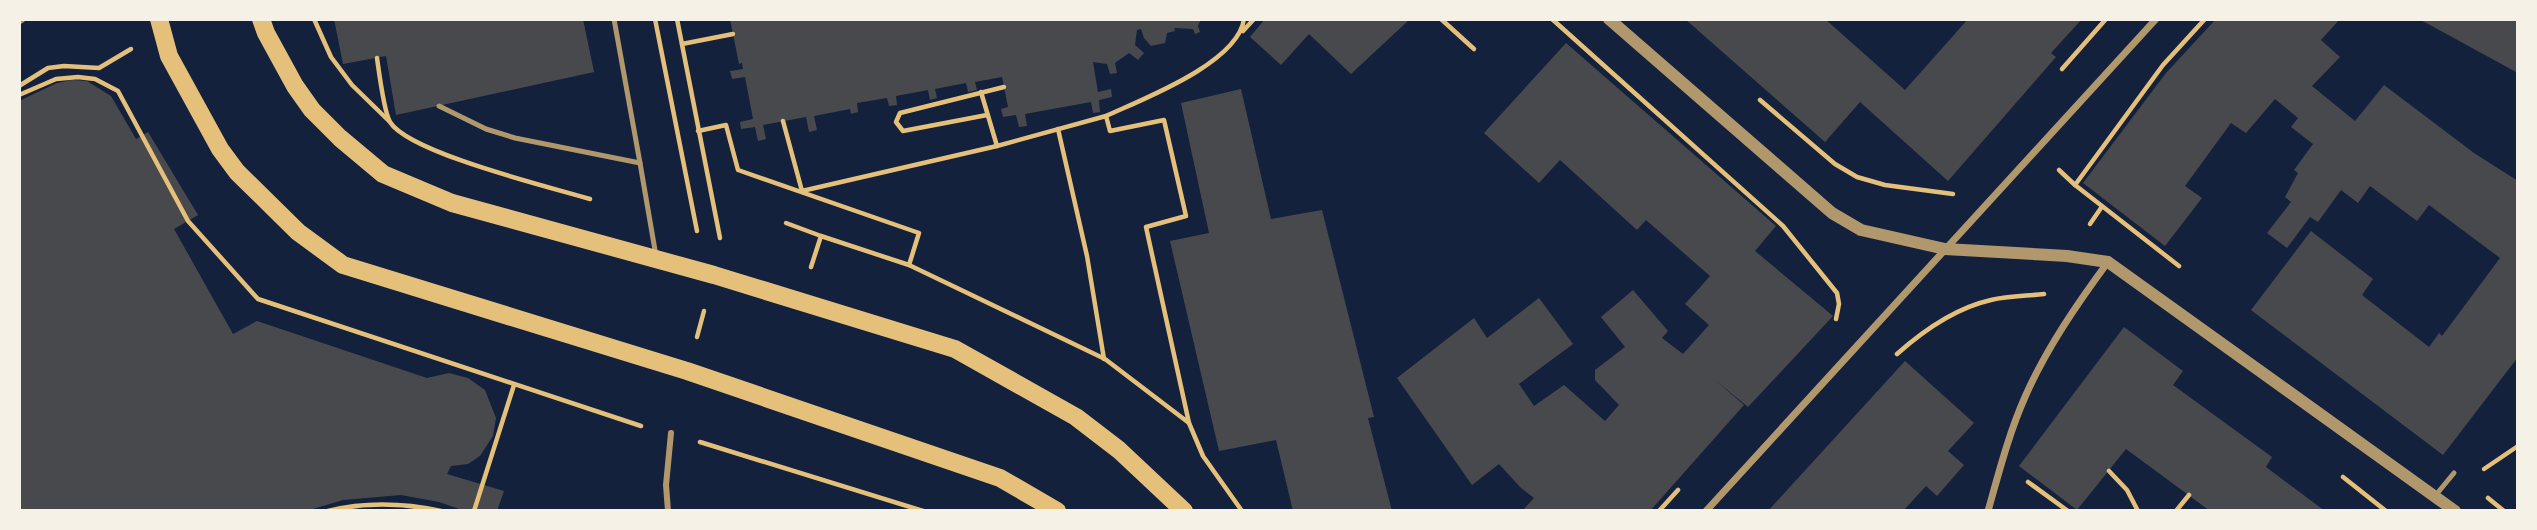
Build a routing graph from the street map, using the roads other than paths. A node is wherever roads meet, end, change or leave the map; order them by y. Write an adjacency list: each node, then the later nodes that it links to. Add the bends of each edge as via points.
1 (261, 19): 9 (main road, via 312,110 383,174 452,203)
2 (614, 19): 7 (lane)
3 (1609, 19): 8 (street, via 1832,213 1861,230)
4 (2155, 19): 8 (street)
5 (160, 24): 15 (main road, via 169,56 207,129 237,172 298,232 342,265 687,371 1000,478)
6 (439, 106): 7 (lane, via 515,138)
7 (640, 163): 9 (lane)
8 (1945, 249): 10 (street); 17 (street)
9 (656, 259): 16 (main road, via 956,349 1076,416)
10 (2108, 262): 13 (street); 18 (street, via 2025,396)
11 (671, 433): 14 (street)
12 (2454, 473): 13 (lane)
13 (2435, 496): 19 (street)
14 (668, 511)
15 (1057, 511)
16 (1184, 511)
17 (1706, 511)
18 (1989, 511)
19 (2455, 511)

